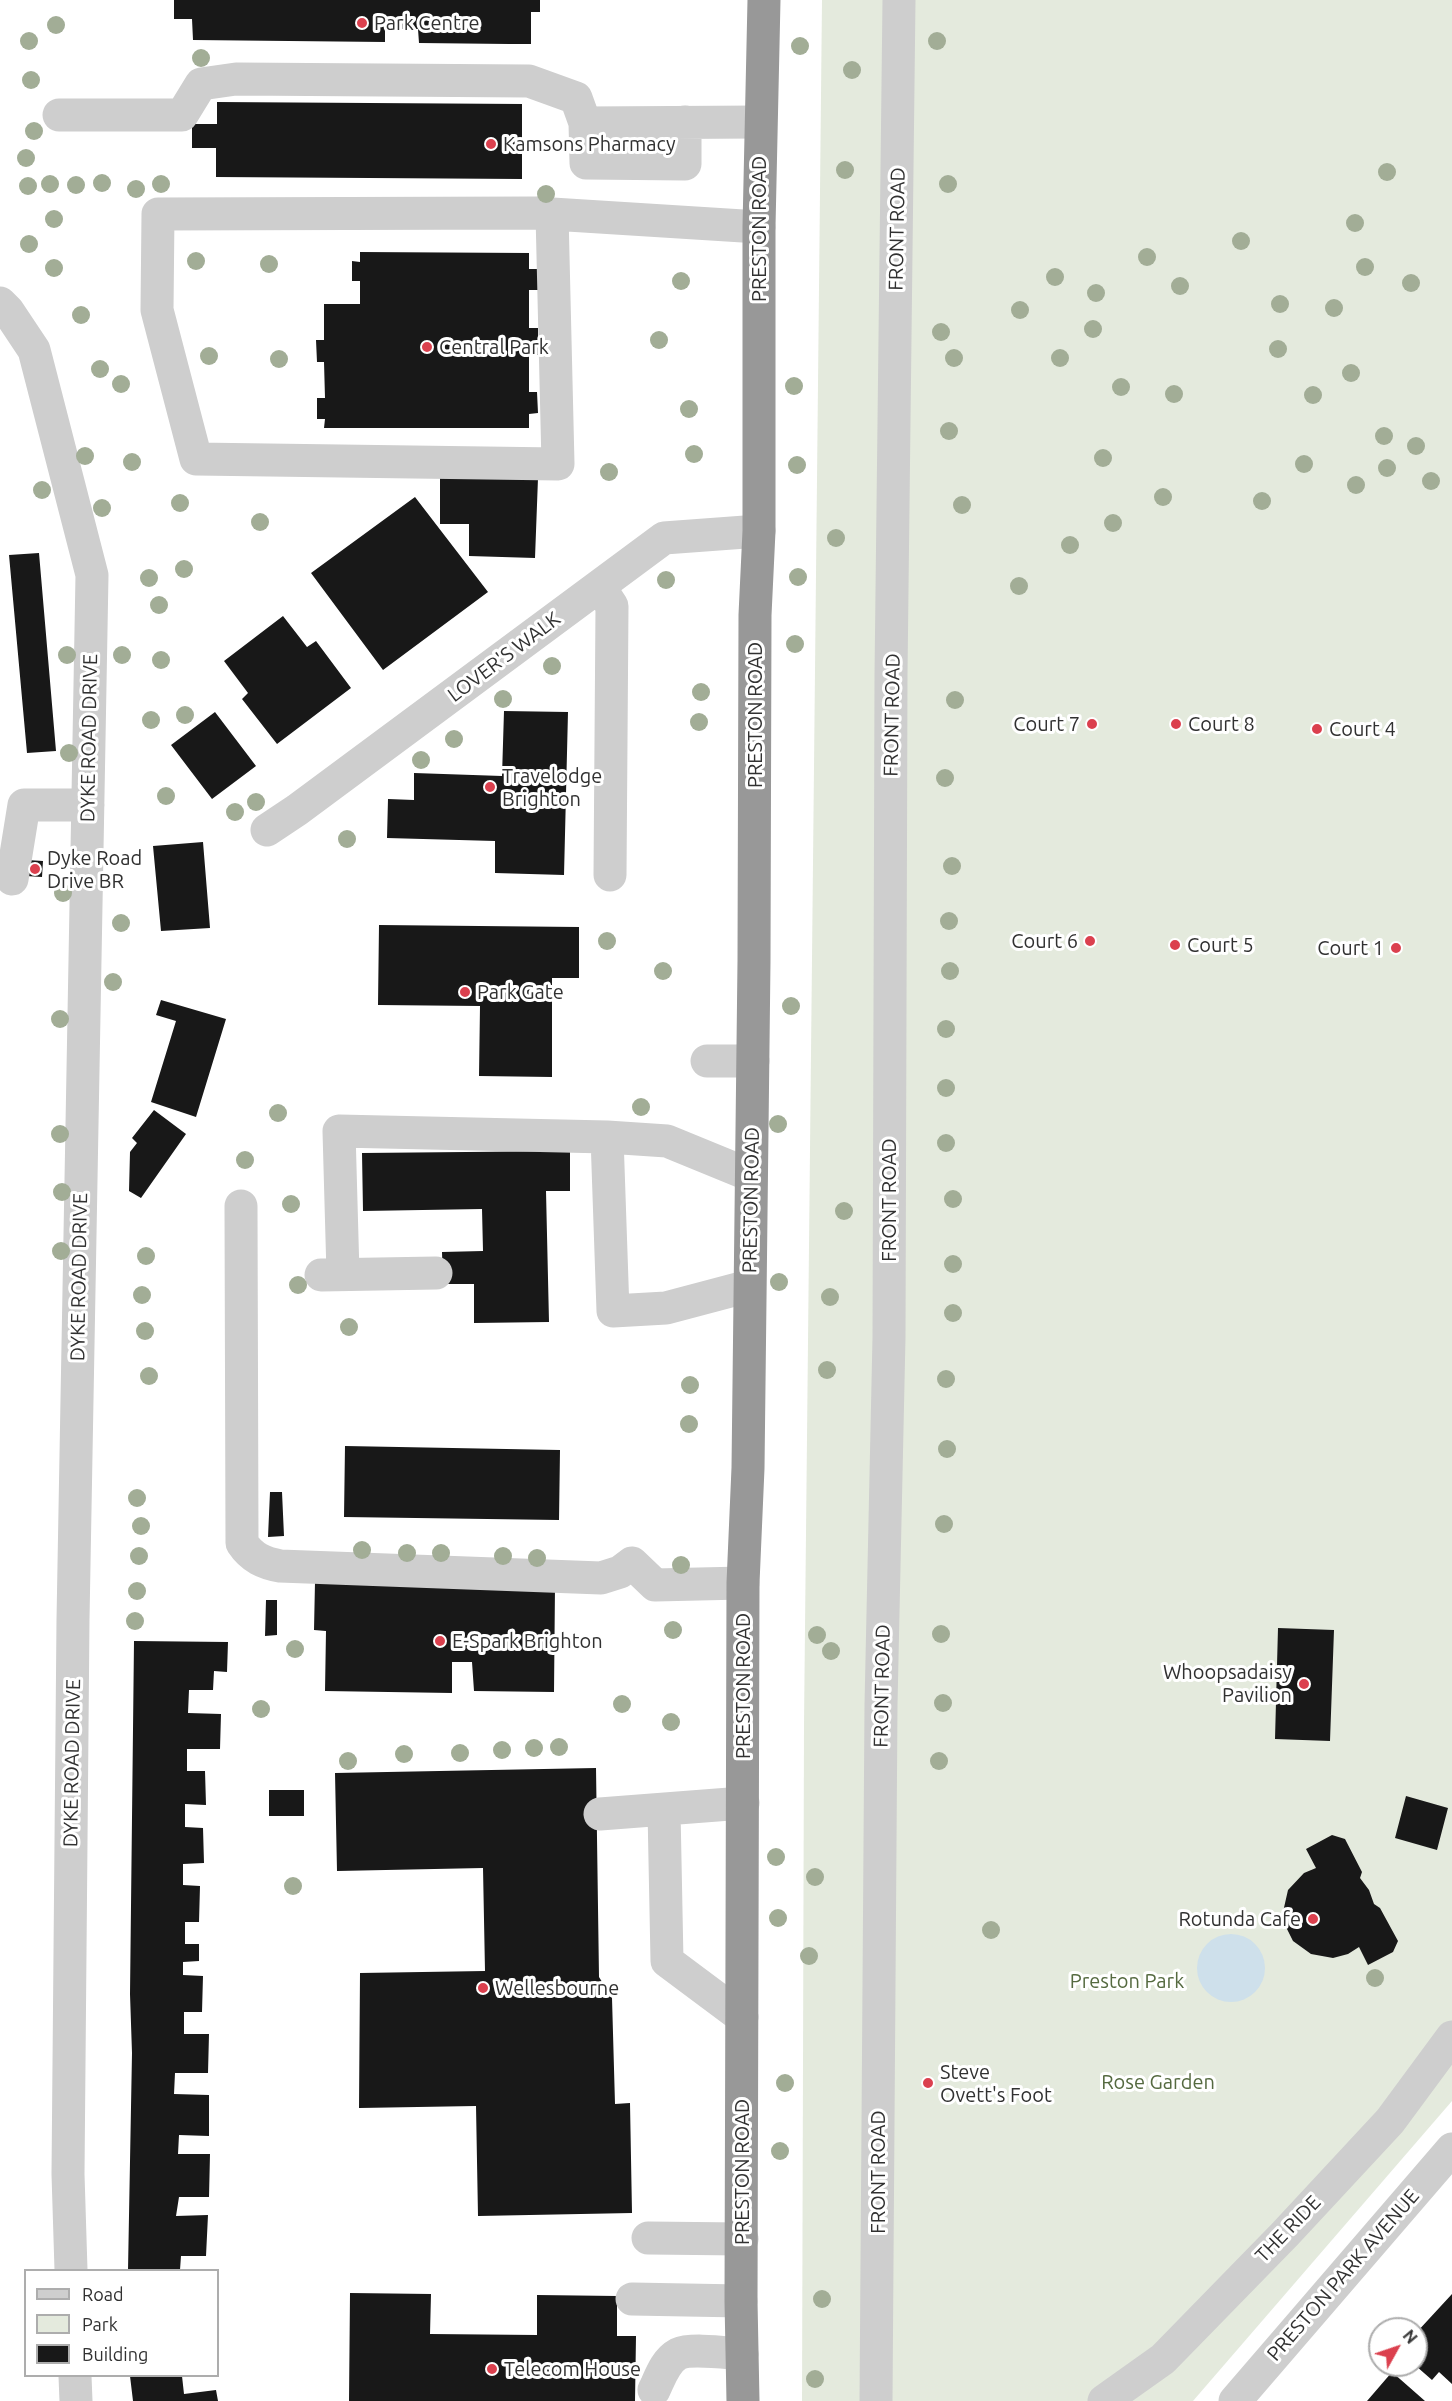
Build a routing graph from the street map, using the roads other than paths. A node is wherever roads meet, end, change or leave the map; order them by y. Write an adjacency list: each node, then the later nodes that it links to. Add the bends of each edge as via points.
1 (764, 0): 4 (highway, PRESTON ROAD)
2 (899, 0): 38 (street, FRONT ROAD)
3 (59, 115): 4 (street, via 182,115 201,84 236,79 529,81 576,98 585,123)
4 (760, 122): 6 (highway, PRESTON ROAD)
5 (552, 214): 5 (street, via 158,214 156,310 196,459 558,464); 6 (street)
6 (759, 227): 8 (highway, PRESTON ROAD)
7 (4, 307): 10 (street, DYKE ROAD DRIVE, via 34,350 93,575)
8 (759, 531): 9 (street, LOVER'S WALK, via 664,538); 15 (highway, PRESTON ROAD, via 755,615)
9 (599, 586): 11 (street, LOVER'S WALK); 12 (street, via 612,606)
10 (88, 805): 13 (street, via 24,805); 30 (street, DYKE ROAD DRIVE, via 73,1642 68,2174)
11 (267, 830)
12 (610, 875)
13 (12, 879)
14 (707, 1061): 15 (street)
15 (753, 1061): 17 (highway, PRESTON ROAD)
16 (607, 1137): 17 (street, via 668,1141); 19 (street, via 339,1131 331,1274); 20 (street, via 613,1311 666,1308)
17 (750, 1175): 20 (highway, PRESTON ROAD)
18 (241, 1206): 21 (street, via 242,1543 253,1556 280,1566 601,1578 632,1563 655,1585)
19 (436, 1273)
20 (749, 1286): 21 (highway, PRESTON ROAD)
21 (743, 1583): 22 (highway, PRESTON ROAD)
22 (743, 1803): 23 (street); 25 (highway, PRESTON ROAD)
23 (664, 1810): 24 (street); 25 (street, via 667,1961)
24 (600, 1814)
25 (742, 2017): 29 (highway, PRESTON ROAD)
26 (1452, 2037): 39 (street, THE RIDE, via 1390,2121 1285,2234 1164,2359)
27 (1452, 2149): 40 (street, PRESTON PARK AVENUE)
28 (648, 2238): 29 (street)
29 (742, 2239): 32 (highway, PRESTON ROAD)
30 (71, 2269)
31 (632, 2299): 32 (street)
32 (741, 2301): 33 (highway, PRESTON ROAD)
33 (742, 2354): 35 (street, via 679,2354 665,2367); 37 (highway, PRESTON ROAD)
34 (75, 2377): 36 (street)
35 (654, 2390)
36 (76, 2401)
37 (743, 2401)
38 (876, 2401)
39 (1104, 2401)
40 (1235, 2401)

